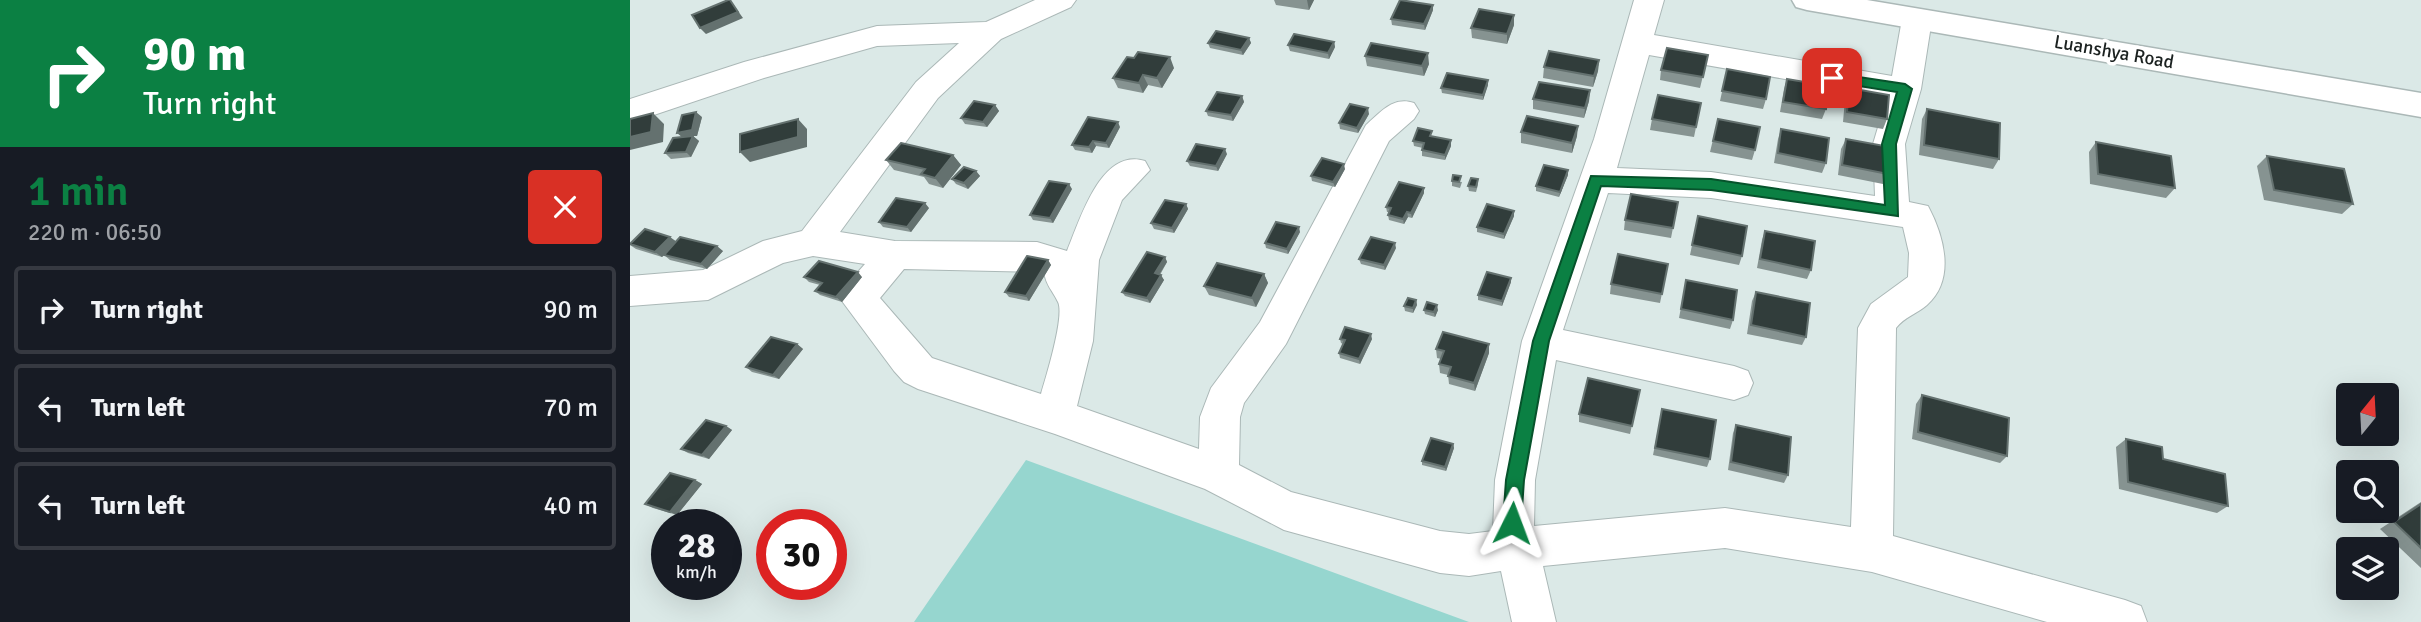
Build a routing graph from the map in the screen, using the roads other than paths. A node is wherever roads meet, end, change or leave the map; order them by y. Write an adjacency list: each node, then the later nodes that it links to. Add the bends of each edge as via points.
1 (1061, 0): 5 (street)
2 (1649, 0): 6 (street)
3 (1807, 0): 4 (highway, Luanshya Road)
4 (1917, 19): 7 (street); 8 (highway, Luanshya Road)
5 (990, 32): 9 (street, via 877,36); 14 (street, via 927,90)
6 (1637, 42): 7 (street); 12 (street)
7 (1905, 89): 13 (street, via 1889,144)
8 (2421, 105)
9 (630, 111)
10 (1403, 111): 21 (street, via 1377,133 1273,333 1225,400 1220,417)
11 (1133, 170): 17 (street, via 1108,193 1082,260)
12 (1596, 180): 13 (street, via 1711,185); 18 (street)
13 (1893, 212): 23 (street, via 1916,216 1928,275 1917,295 1888,310 1877,328)
14 (813, 242): 15 (street); 16 (street, via 775,251 708,285)
15 (895, 255): 17 (street, via 1037,256 1060,263 1064,284); 20 (street, via 860,301 912,365 932,377)
16 (630, 291)
17 (1076, 297): 20 (street, via 1074,341)
18 (1541, 341): 19 (street); 22 (street, via 1514,490 1512,523)
19 (1734, 383)
20 (1055, 416): 21 (street)
21 (1219, 475): 22 (street, via 1284,510 1440,552 1494,554)
22 (1518, 548): 23 (street, via 1725,528); 24 (street)
23 (1872, 551): 25 (street)
24 (1534, 622)
25 (2125, 622)

